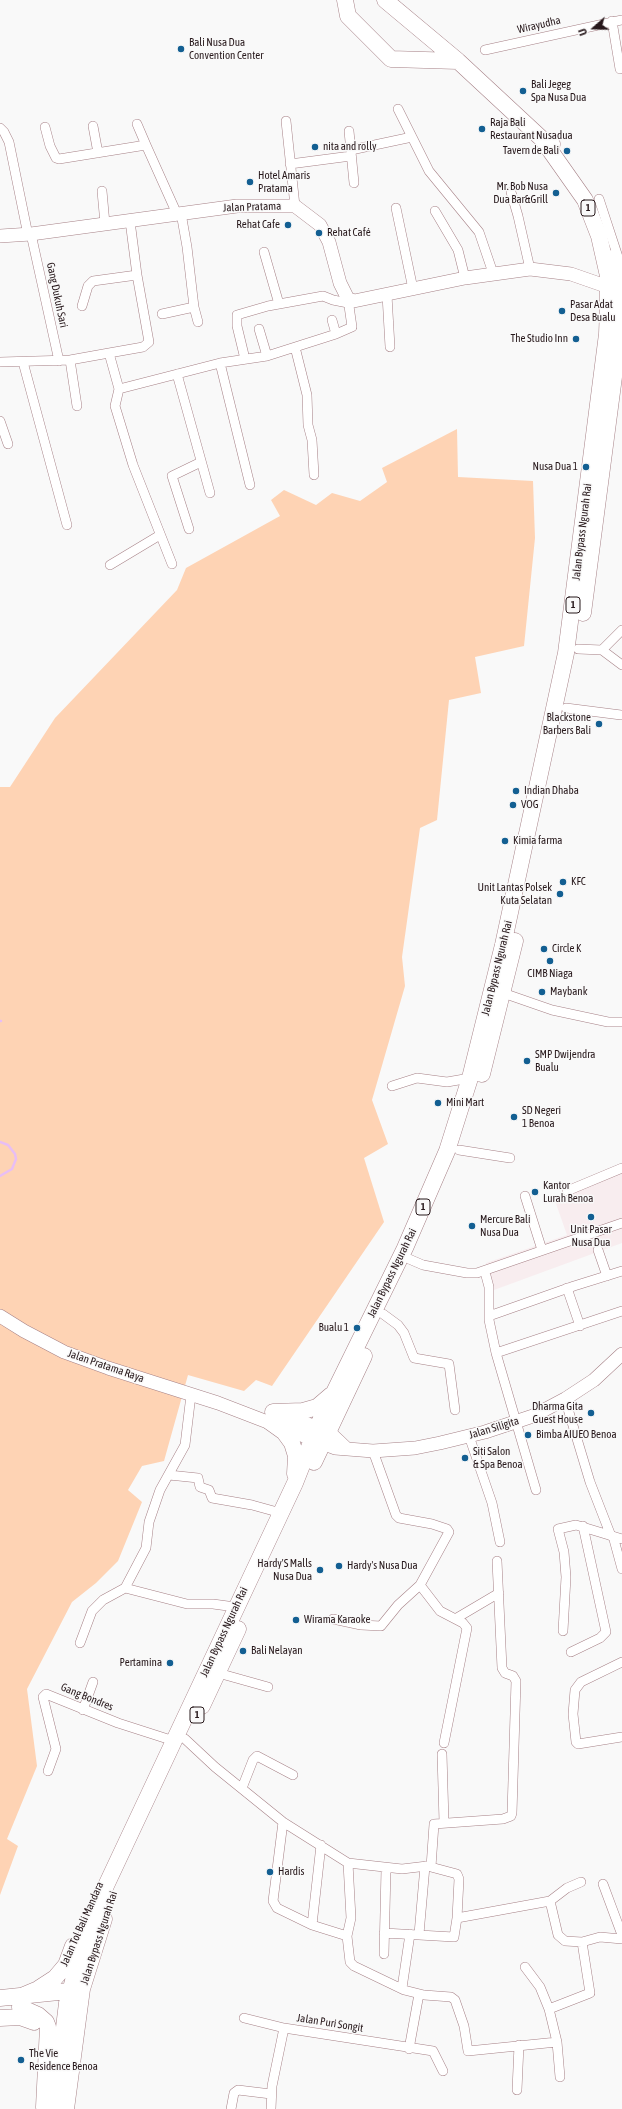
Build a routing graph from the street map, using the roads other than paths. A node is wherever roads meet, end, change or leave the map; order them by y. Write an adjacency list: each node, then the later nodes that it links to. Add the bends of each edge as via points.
1 (345, 0): 6 (highway, via 348,16 391,59)
2 (385, 0): 6 (highway, 1)
3 (622, 20): 4 (street, Wirayudha)
4 (612, 21): 5 (street, Wirayudha); 7 (street)
5 (485, 50)
6 (458, 61): 39 (highway, 1, via 542,139 551,143 591,196)
7 (620, 69)
8 (398, 109): 15 (street)
9 (286, 121): 19 (street)
10 (137, 124): 16 (street)
11 (92, 126): 17 (street)
12 (45, 127): 17 (street, via 57,159)
13 (0, 128): 30 (street, Gang Dukuh Sari, via 9,142)
14 (349, 131): 18 (street)
15 (412, 137): 18 (street); 35 (street, via 429,171 479,232)
16 (146, 145): 17 (street); 27 (street)
17 (98, 153)
18 (351, 154): 19 (street); 20 (street)
19 (290, 164): 24 (street)
20 (354, 182)
21 (102, 191): 29 (street)
22 (510, 192): 34 (street)
23 (599, 199): 33 (street)
24 (295, 206): 27 (street, Jalan Pratama, via 237,206); 42 (street, Jalan Pratama, via 320,225 330,242 340,283)
25 (396, 208): 38 (street)
26 (435, 211): 37 (street, via 458,250)
27 (179, 214): 28 (street, Jalan Pratama); 45 (street, via 187,247)
28 (130, 221): 29 (street, Jalan Pratama); 36 (street)
29 (105, 224): 30 (street, Jalan Pratama)
30 (29, 234): 31 (street, Jalan Pratama); 57 (street, Gang Dukuh Sari)
31 (0, 236)
32 (264, 252): 43 (street)
33 (622, 268)
34 (530, 269): 35 (street); 39 (street, via 571,274)
35 (494, 273): 37 (street)
36 (137, 275): 44 (street, via 93,281 88,286); 53 (street, via 149,342 143,347)
37 (465, 278): 38 (street)
38 (413, 289): 40 (street)
39 (618, 290): 73 (highway, Jalan Bypass Ngurah Rai / 1, via 607,334)
40 (387, 295): 42 (street, via 362,301); 51 (street)
41 (622, 299): 73 (highway, Jalan Bypass Ngurah Rai / 1)
42 (348, 301): 43 (street, via 323,296); 50 (street, via 352,327)
43 (279, 304): 55 (street, via 237,314 237,326)
44 (82, 306)
45 (194, 308): 46 (street); 48 (street)
46 (162, 314)
47 (332, 320): 50 (street)
48 (198, 322)
49 (259, 329): 54 (street)
50 (336, 334): 52 (street)
51 (390, 347)
52 (295, 348): 54 (street); 67 (street, via 307,395)
53 (109, 353): 56 (street); 62 (street)
54 (267, 356): 55 (street)
55 (245, 359): 60 (street)
56 (70, 360): 57 (street); 63 (street)
57 (59, 361): 59 (street)
58 (0, 362): 59 (street)
59 (23, 362): 70 (street)
60 (220, 363): 61 (street); 68 (street)
61 (177, 374): 62 (street); 66 (street)
62 (119, 389): 72 (street, via 115,406 133,465)
63 (77, 406)
64 (0, 421): 65 (street)
65 (8, 444)
66 (201, 462): 69 (street); 71 (street, via 172,476)
67 (314, 475)
68 (250, 485)
69 (210, 493)
70 (67, 525)
71 (189, 529)
72 (160, 535): 74 (street); 75 (street)
73 (587, 539): 77 (highway, Jalan Bypass Ngurah Rai / 1); 84 (highway, Jalan Bypass Ngurah Rai / 1, via 566,653 503,945)
74 (172, 564)
75 (110, 565)
76 (622, 630): 78 (street)
77 (578, 649): 78 (street); 80 (highway, Jalan Bypass Ngurah Rai / 1)
78 (602, 650): 79 (street)
79 (622, 665)
80 (566, 708): 81 (street); 82 (highway, Jalan Bypass Ngurah Rai / 1)
81 (621, 715)
82 (503, 993): 83 (street, via 552,1010 608,1022); 86 (highway, Jalan Bypass Ngurah Rai / 1)
83 (622, 1022)
84 (470, 1078): 85 (street, via 447,1082 417,1078); 106 (highway, Jalan Bypass Ngurah Rai / 1, via 447,1151 405,1248)
85 (392, 1086)
86 (459, 1150): 87 (street); 94 (highway, Jalan Bypass Ngurah Rai / 1)
87 (510, 1158)
88 (622, 1168): 89 (street)
89 (567, 1192)
90 (524, 1196): 92 (street)
91 (622, 1223): 92 (street)
92 (542, 1250): 96 (street)
93 (598, 1250): 97 (street)
94 (409, 1259): 96 (street, via 419,1264 467,1273); 100 (highway, Jalan Bypass Ngurah Rai / 1)
95 (622, 1271): 97 (street)
96 (486, 1272): 102 (street)
97 (607, 1276): 98 (street)
98 (567, 1288): 102 (street); 103 (street)
99 (622, 1312): 103 (street)
100 (383, 1314): 109 (street, via 404,1333 414,1358 448,1364); 112 (highway, Jalan Bypass Ngurah Rai / 1)
101 (0, 1316): 107 (street, Jalan Pratama Raya, via 64,1352)
102 (489, 1316): 104 (street)
103 (580, 1326): 104 (street)
104 (496, 1353): 111 (street)
105 (622, 1354): 108 (street, Jalan Siligita, via 594,1380)
106 (334, 1392): 110 (highway, via 317,1407); 112 (highway, Jalan Bypass Ngurah Rai / 1)
107 (192, 1394): 110 (street, Jalan Pratama Raya); 115 (street, via 185,1445)
108 (565, 1399): 111 (street, Jalan Siligita, via 533,1416); 120 (street, via 590,1482)
109 (455, 1410)
110 (271, 1417): 112 (street, Jalan Pratama Raya); 116 (highway, via 292,1443 296,1456)
111 (515, 1422): 113 (street, Jalan Siligita); 117 (street)
112 (320, 1435): 114 (street, Jalan Siligita, via 335,1448); 116 (highway, Jalan Bypass Ngurah Rai / 1); 134 (highway, Jalan Bypass Ngurah Rai / 1)
113 (469, 1436): 114 (street, Jalan Siligita, via 415,1448); 121 (street, via 492,1503)
114 (373, 1451): 124 (street, via 396,1515 399,1518 432,1524 449,1532)
115 (169, 1475): 118 (street, via 198,1478 200,1487 209,1490 212,1498); 125 (street, via 157,1496 149,1522 146,1548)
116 (295, 1483): 118 (highway, Jalan Bypass Ngurah Rai / 1)
117 (536, 1490)
118 (281, 1513): 127 (highway, Jalan Bypass Ngurah Rai / 1)
119 (583, 1526): 120 (street); 130 (street, via 558,1529 564,1552 566,1577); 132 (street, via 606,1632 600,1638)
120 (615, 1537): 123 (street)
121 (500, 1542)
122 (497, 1561): 126 (street)
123 (622, 1569)
124 (420, 1585): 128 (street, via 398,1605 381,1626); 129 (street, via 440,1611)
125 (126, 1588): 127 (street, via 187,1604); 131 (street, via 96,1605)
126 (499, 1593): 129 (street); 146 (street, via 502,1668 516,1681 511,1816)
127 (235, 1607): 139 (highway, Jalan Bypass Ngurah Rai / 1)
128 (333, 1619)
129 (455, 1619): 140 (street, via 466,1625 467,1632)
130 (563, 1631)
131 (80, 1643)
132 (571, 1652)
133 (622, 1662): 138 (street, via 581,1682 575,1690 573,1714 578,1744)
134 (218, 1673): 136 (street); 139 (highway, Jalan Bypass Ngurah Rai / 1)
135 (93, 1682): 137 (street)
136 (268, 1687)
137 (83, 1710): 139 (street, Gang Bondres); 142 (street, Gang Bondres, via 48,1694 44,1695 56,1749)
138 (622, 1737)
139 (183, 1743): 144 (street); 148 (highway, Jalan Bypass Ngurah Rai / 1); 169 (highway, Jalan Bypass Ngurah Rai / 1, via 113,1891)
140 (444, 1743)
141 (442, 1754): 146 (street)
142 (48, 1771)
143 (292, 1775): 144 (street, via 257,1756)
144 (242, 1788): 145 (street)
145 (283, 1822): 147 (street); 156 (street, via 273,1901 277,1908)
146 (444, 1822): 150 (street, via 433,1826)
147 (321, 1845): 149 (street); 156 (street)
148 (122, 1850): 165 (highway, Jalan Tol Bali Mandara / 1, via 96,1889 66,1964); 169 (highway, Jalan Bypass Ngurah Rai / 1, via 83,1944)
149 (348, 1863): 151 (street); 160 (street, via 351,1918)
150 (428, 1866): 151 (street); 155 (street, via 454,1872 458,1876); 159 (street)
151 (386, 1868): 157 (street)
152 (581, 1882): 154 (street, via 567,1888)
153 (603, 1884): 161 (street)
154 (550, 1901): 155 (street); 162 (street, via 558,1934 565,1941)
155 (457, 1918): 159 (street, via 454,1937)
156 (312, 1925): 160 (street)
157 (384, 1933): 158 (street); 163 (street)
158 (410, 1934): 159 (street); 166 (street)
159 (419, 1934)
160 (347, 1936): 166 (street, via 349,1959 354,1966)
161 (622, 1937): 162 (street, via 600,1937)
162 (582, 1942): 173 (street, via 590,1993)
163 (384, 1954)
164 (525, 1967): 173 (street, via 540,1987)
165 (55, 1978): 167 (highway, Jalan Tol Bali Mandara, via 29,1986); 171 (highway, Jalan Tol Bali Mandara / 1)
166 (402, 1988): 168 (street)
167 (0, 1989)
168 (419, 1994): 179 (street, via 451,1997 455,2000 464,2026 468,2051); 180 (street)
169 (74, 1996): 171 (highway, Jalan Tol Bali Mandara / 1); 186 (highway, Jalan Bypass Ngurah Rai / 1); 187 (highway, Jalan Bypass Ngurah Rai / 1)
170 (0, 1998): 171 (highway, Jalan Tol Bali Mandara / 1)
171 (19, 2002): 172 (highway, Jalan Tol Bali Mandara / 1); 177 (highway, Jalan Tol Bali Mandara / 1, via 46,2022)
172 (0, 2009)
173 (548, 2009): 178 (street)
174 (0, 2018): 177 (highway, via 30,2019 41,2027)
175 (244, 2018): 176 (street)
176 (284, 2028): 180 (street, Jalan Puri Songit); 184 (street, Jalan Puri Songit)
177 (48, 2040): 185 (highway, Jalan Tol Bali Mandara / 1)
178 (557, 2042): 179 (street); 182 (street)
179 (519, 2045): 183 (street)
180 (409, 2049): 181 (street, Jalan Puri Songit, via 432,2051)
181 (443, 2071)
182 (560, 2077)
183 (517, 2090)
184 (271, 2094): 188 (street, via 238,2090 234,2093); 189 (street, Jalan Puri Songit)
185 (44, 2109)
186 (54, 2109)
187 (66, 2109)
188 (231, 2109)
189 (270, 2109)

